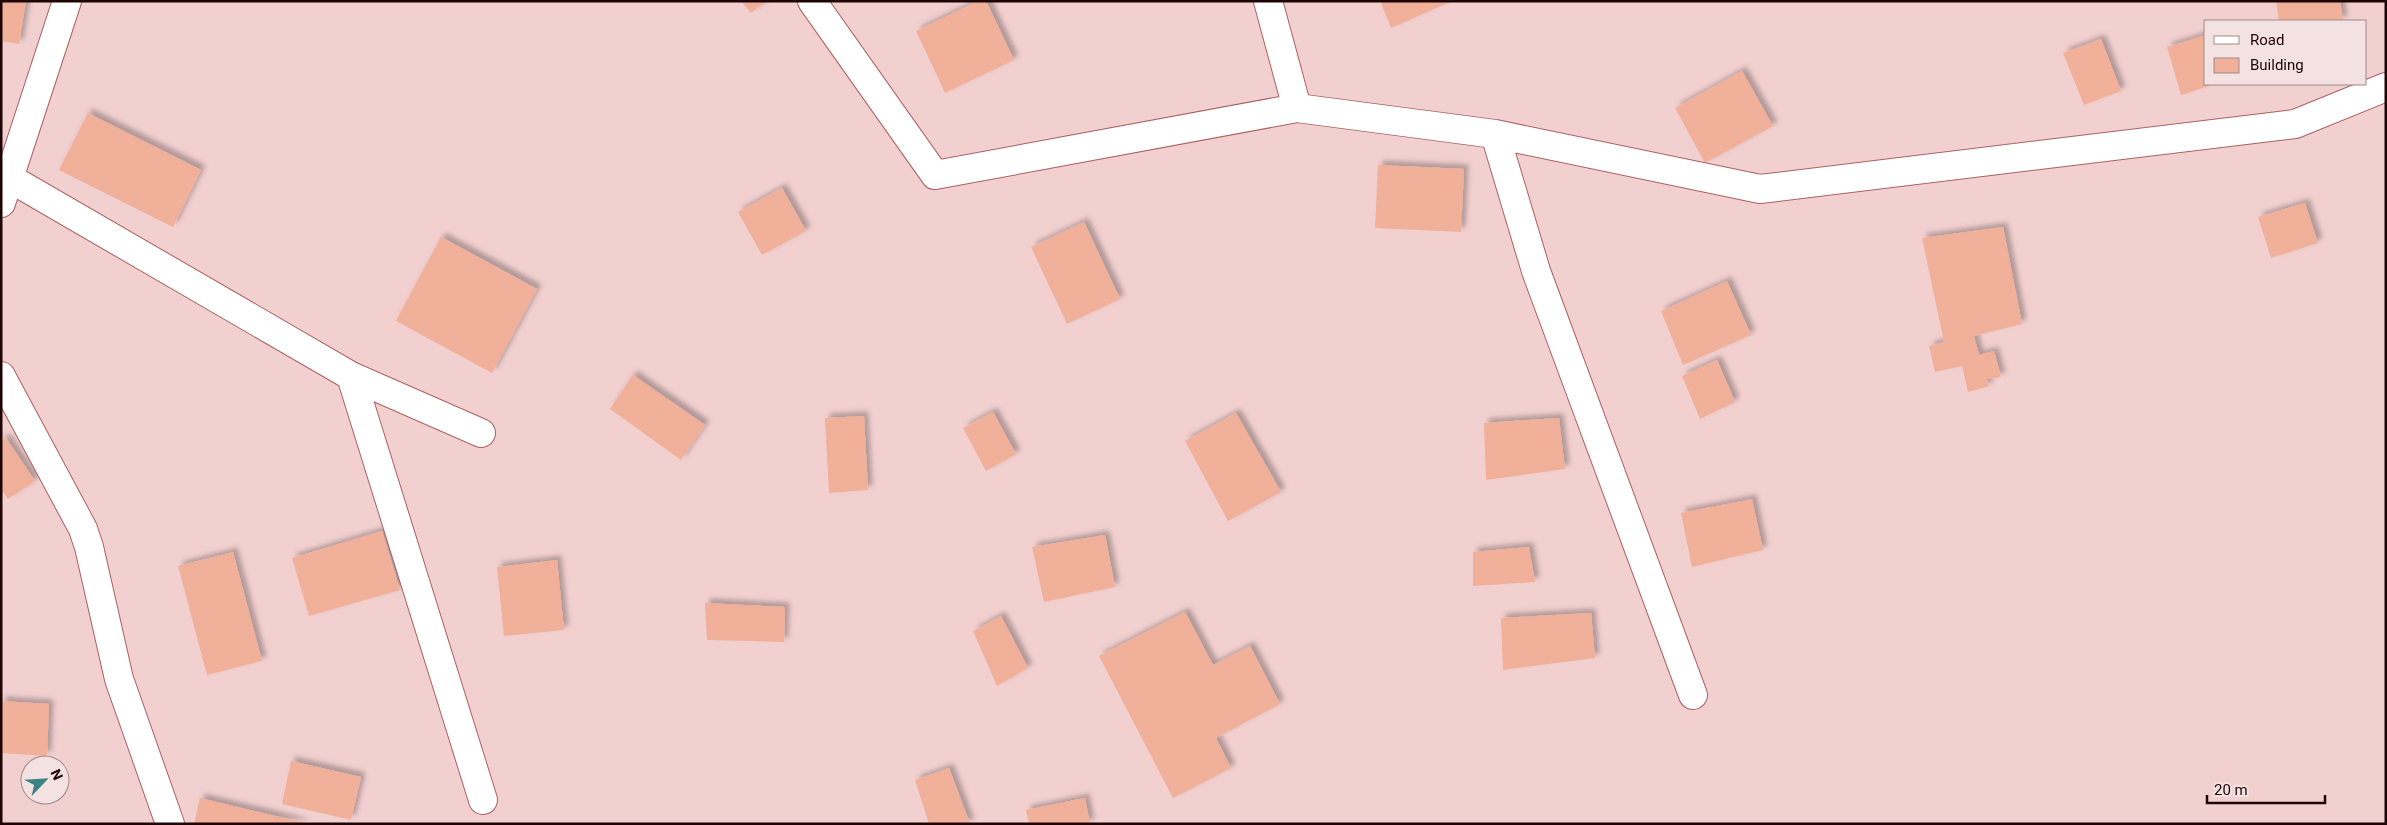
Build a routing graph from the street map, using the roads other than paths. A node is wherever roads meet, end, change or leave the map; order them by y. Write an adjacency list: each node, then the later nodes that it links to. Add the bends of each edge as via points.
1 (67, 1): 7 (street)
2 (812, 1): 5 (street, via 935,175)
3 (1268, 1): 5 (street)
4 (2386, 87): 6 (street, via 2295,124 1760,189)
5 (1297, 108): 6 (street)
6 (1495, 134): 11 (street, via 1536,271)
7 (6, 191): 9 (street)
8 (1, 376): 13 (street, via 83,529 119,679)
9 (351, 376): 10 (street); 12 (street)
10 (481, 433)
11 (1693, 695)
12 (483, 800)
13 (170, 824)

